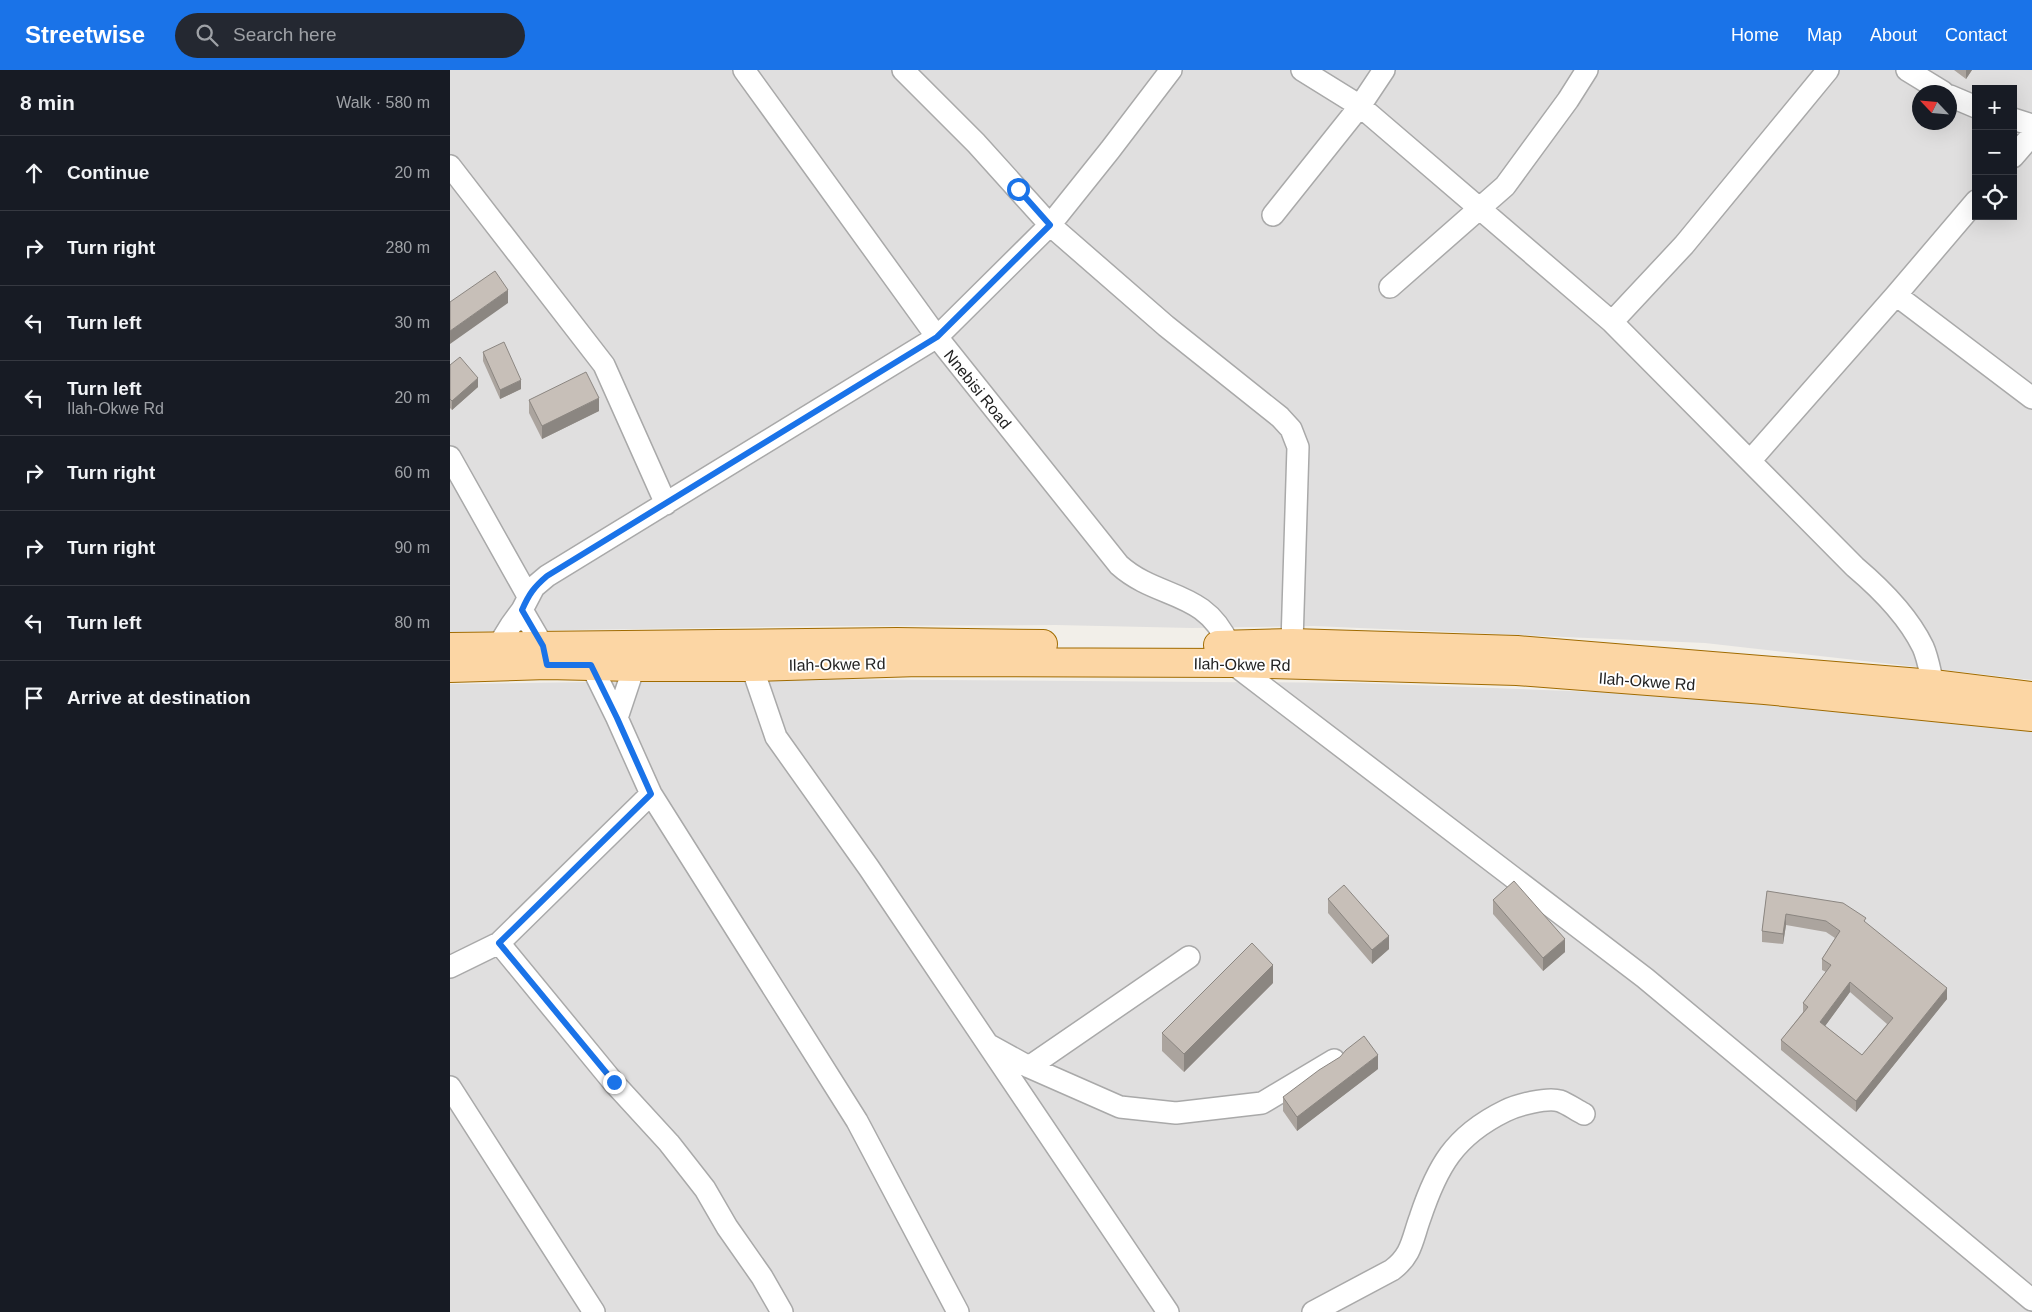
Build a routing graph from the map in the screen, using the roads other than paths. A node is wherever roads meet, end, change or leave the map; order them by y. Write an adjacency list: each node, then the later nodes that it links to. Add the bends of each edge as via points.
1 (744, 70): 25 (street, Nnebisi Road)
2 (903, 70): 21 (street, via 976,143)
3 (1170, 70): 21 (street)
4 (1302, 70): 12 (street)
5 (1384, 70): 12 (street)
6 (1587, 70): 19 (street, via 1505,186)
7 (1828, 70): 24 (street, via 1684,245)
8 (1907, 70): 9 (street)
9 (1932, 85)
10 (1957, 99): 11 (street)
11 (1972, 105)
12 (1360, 106): 19 (street); 20 (street)
13 (2017, 120): 14 (street)
14 (2032, 125)
15 (2032, 135): 16 (street)
16 (2017, 152)
17 (450, 166): 29 (street, via 604,365)
18 (1972, 206): 23 (street)
19 (1480, 208): 22 (street); 24 (street)
20 (1273, 215)
21 (1050, 225): 25 (street); 31 (street, via 1166,326 1291,428 1298,447)
22 (1390, 287)
23 (1896, 295): 26 (street); 28 (street)
24 (1612, 322): 28 (street)
25 (937, 337): 29 (street); 33 (street, Nnebisi Road, via 1119,565 1138,578 1202,608 1223,630)
26 (2032, 398)
27 (450, 457): 30 (street)
28 (1750, 461): 40 (street, via 1897,609 1924,647)
29 (666, 504): 30 (street, via 547,576 534,587)
30 (525, 603): 34 (street); 35 (street)
31 (1292, 643): 33 (main road); 40 (main road, via 1517,650)
32 (450, 647): 35 (main road)
33 (1231, 654): 34 (main road, via 887,642); 37 (main road, Ilah-Okwe Rd); 42 (main road, Ilah-Okwe Rd, via 1766,690); 53 (street, via 1645,978)
34 (545, 655): 35 (main road); 36 (main road, Ilah-Okwe Rd)
35 (498, 657): 39 (main road)
36 (591, 665): 38 (main road, Ilah-Okwe Rd); 43 (street)
37 (752, 666): 38 (main road, Ilah-Okwe Rd); 48 (street, via 776,737 869,868)
38 (634, 667): 43 (street)
39 (450, 668)
40 (1933, 684): 41 (main road)
41 (2032, 696)
42 (2032, 717)
43 (617, 718): 44 (street)
44 (651, 794): 45 (street); 56 (street, via 857,1120)
45 (499, 943): 47 (street); 55 (street, via 705,1189)
46 (1188, 957): 50 (street)
47 (450, 967)
48 (985, 1042): 50 (street); 57 (street)
49 (1334, 1060): 50 (street, via 1262,1103 1176,1114 1120,1107)
50 (1029, 1067)
51 (450, 1087): 54 (street)
52 (1584, 1114): 58 (street, via 1561,1101 1551,1100 1515,1106 1480,1126 1443,1162 1410,1250 1402,1263)
53 (2032, 1300)
54 (594, 1312)
55 (782, 1312)
56 (958, 1312)
57 (1168, 1312)
58 (1313, 1312)

